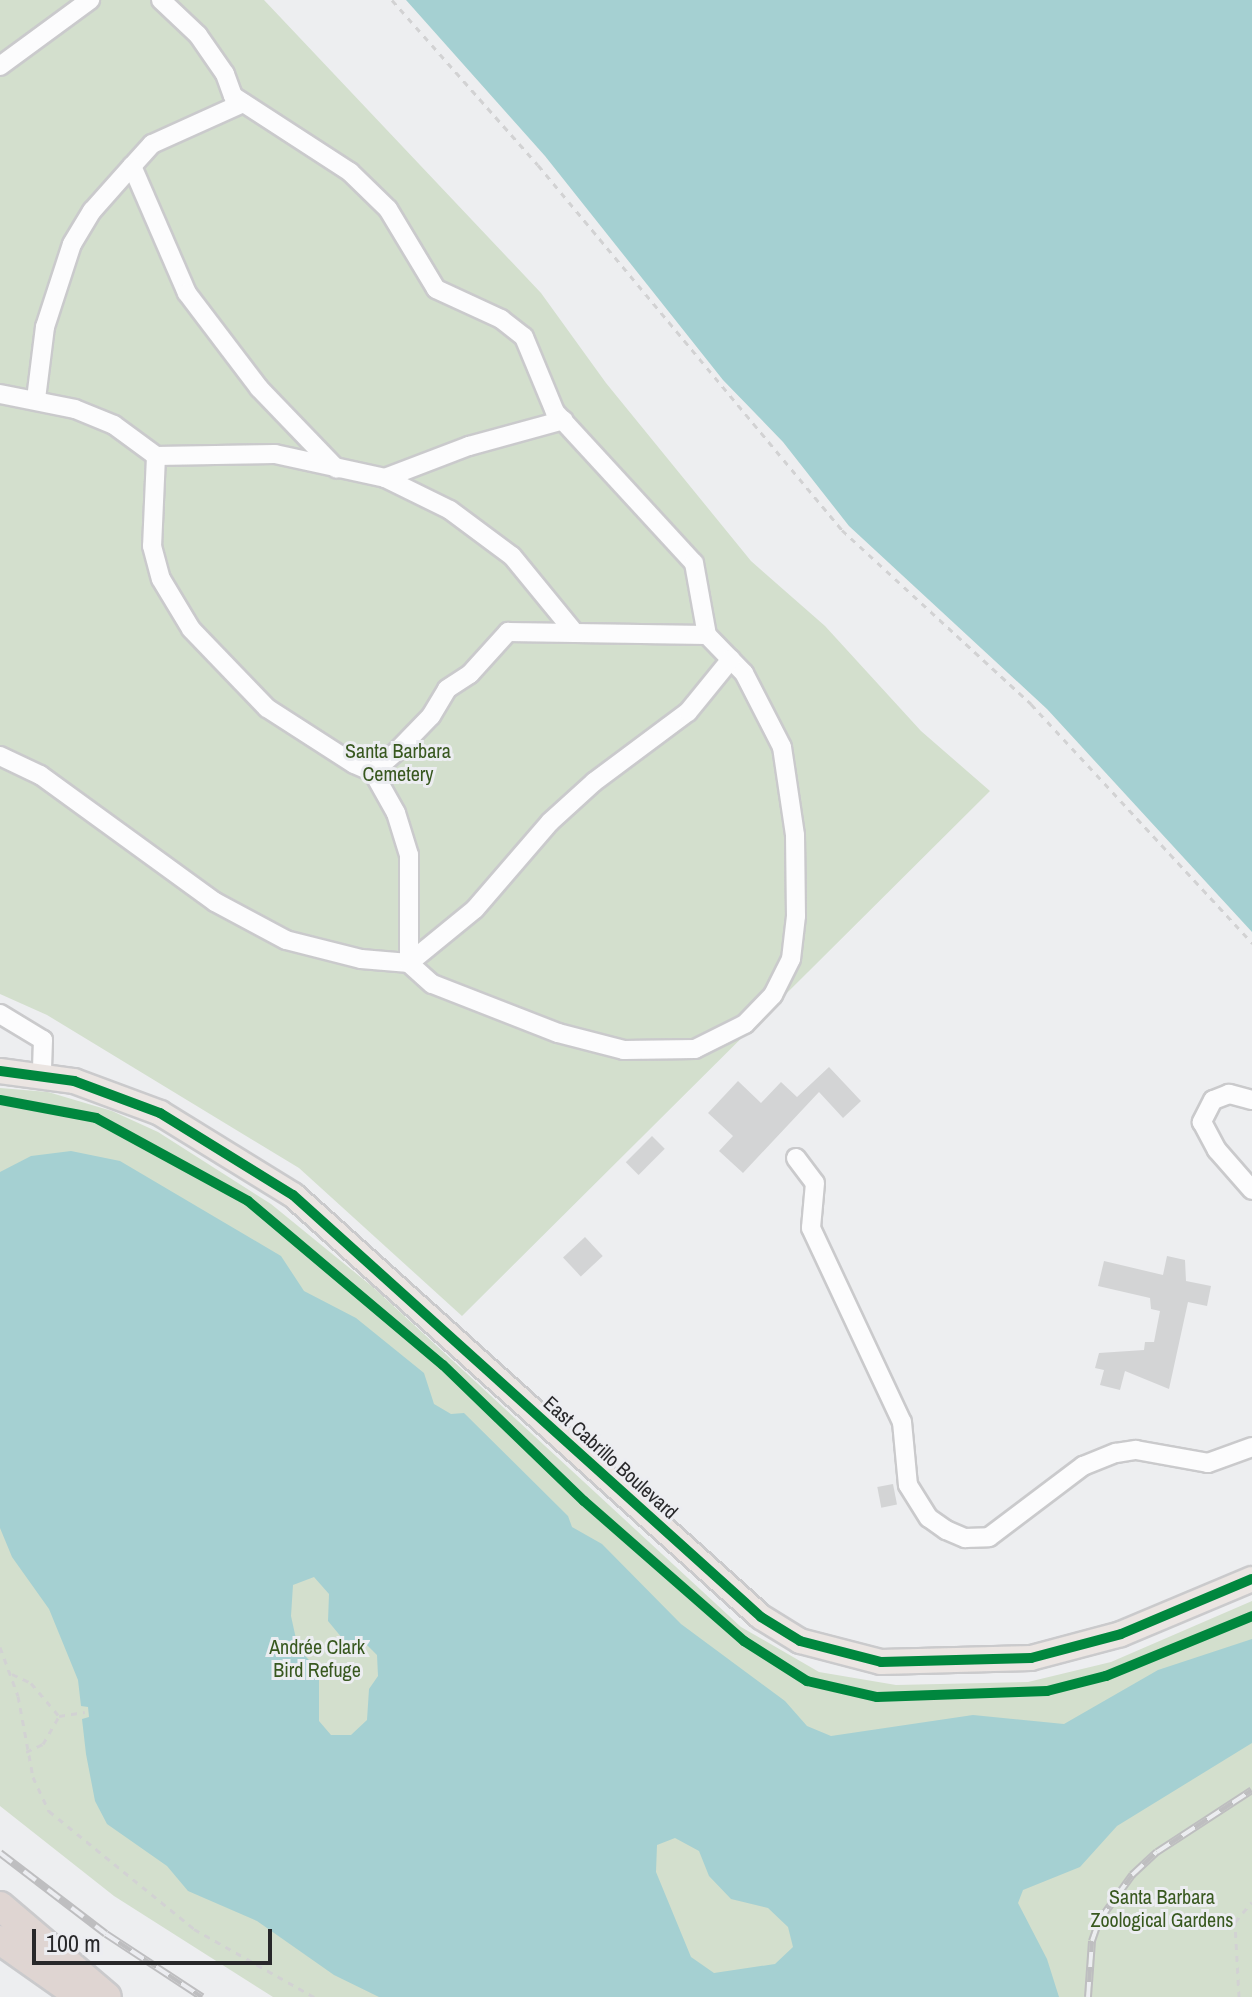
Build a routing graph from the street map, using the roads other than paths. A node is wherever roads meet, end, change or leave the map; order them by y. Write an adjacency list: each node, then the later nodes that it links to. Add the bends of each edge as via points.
1 (90, 0): 3 (street)
2 (161, 0): 4 (street, via 198,35 225,74 233,96)
3 (0, 66)
4 (243, 103): 5 (street, via 152,144); 8 (street, via 350,172 388,209 436,289 501,319 524,337 555,412)
5 (132, 166): 7 (street, via 92,211 72,244 45,327); 10 (street, via 187,293 259,388)
6 (0, 394): 7 (street)
7 (36, 399): 9 (street, via 114,425)
8 (564, 420): 11 (street, via 469,446); 13 (street, via 694,563)
9 (156, 456): 10 (street, via 275,454); 16 (street, via 152,546 161,579 191,629 267,708 308,738)
10 (337, 469): 11 (street)
11 (385, 478): 12 (street, via 450,510 512,556)
12 (575, 633): 13 (street); 16 (street, via 508,632 470,674 447,689 431,716)
13 (707, 635): 14 (street)
14 (731, 659): 17 (street, via 688,712 594,782 550,822 475,909); 17 (street, via 744,673 782,747 795,835 791,959 773,995 745,1024 695,1049 624,1050 478,1004 432,984)
15 (0, 756): 17 (street, via 40,775 215,902 286,940 361,959)
16 (373, 772): 17 (street, via 396,813 409,855)
17 (409, 963)
18 (0, 1014): 20 (street, via 43,1040)
19 (0, 1071): 20 (main road, East Cabrillo Boulevard)
20 (42, 1075): 25 (main road, East Cabrillo Boulevard, via 74,1081 160,1113 293,1195 761,1617 800,1641 881,1662 1031,1658 1121,1634)
21 (1252, 1100): 23 (street, via 1229,1094 1213,1100 1202,1122 1217,1150)
22 (796, 1158): 24 (street, via 815,1183 811,1228 902,1422 908,1485 929,1518 946,1530 965,1538 989,1537 1083,1466 1116,1453 1136,1450 1208,1463)
23 (1252, 1190)
24 (1252, 1447)
25 (1252, 1579)
26 (0, 1906): 29 (highway)
27 (0, 1940): 28 (highway)
28 (81, 1997)
29 (107, 1997)

